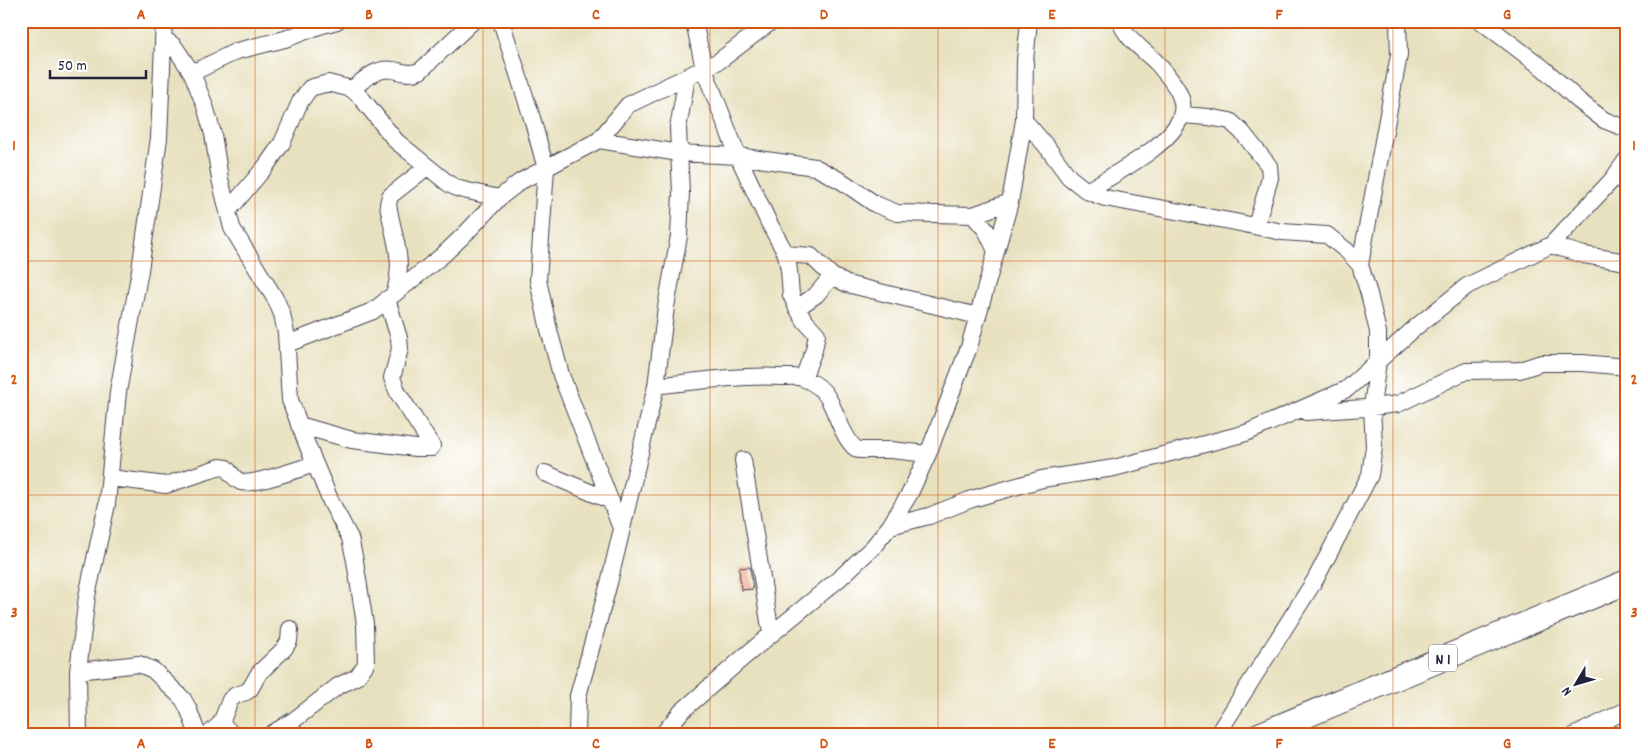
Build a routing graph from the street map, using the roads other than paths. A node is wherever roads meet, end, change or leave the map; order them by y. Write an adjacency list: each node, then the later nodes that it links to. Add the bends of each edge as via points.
1 (337, 21): 12 (street, via 237,51)
2 (473, 21): 14 (street, via 420,71 405,74 381,70)
3 (501, 21): 23 (street)
4 (694, 21): 11 (street)
5 (772, 21): 11 (street)
6 (1028, 21): 16 (street)
7 (1120, 21): 15 (street, via 1123,31 1158,64 1178,89)
8 (1398, 21): 35 (street, via 1399,55)
9 (1481, 21): 17 (street, via 1543,68 1585,106 1604,120)
10 (164, 26): 12 (street); 52 (street, via 159,138 118,392)
11 (704, 69): 13 (street); 20 (street)
12 (192, 73): 28 (street, via 208,116)
13 (687, 77): 18 (street, via 628,105); 19 (street, via 678,128)
14 (352, 90): 22 (street, via 396,141); 28 (street, via 328,83 310,88 300,102 282,143)
15 (1182, 116): 25 (street, via 1176,127 1155,148); 30 (street, via 1230,121 1269,166 1270,178)
16 (1024, 120): 25 (street, via 1069,177); 27 (street)
17 (1627, 129)
18 (599, 140): 19 (street); 23 (street)
19 (679, 153): 20 (street); 44 (street, via 679,236)
20 (738, 156): 29 (street, via 815,167 875,204 897,213); 33 (street)
21 (1627, 159): 24 (street)
22 (427, 167): 26 (street, via 460,189); 37 (street, via 390,196 388,204 400,278)
23 (546, 169): 26 (street, via 521,181); 53 (street, via 538,280 561,375)
24 (1619, 179): 31 (street)
25 (1087, 192): 30 (street)
26 (499, 198): 37 (street, via 442,255)
27 (1010, 202): 29 (street); 32 (street)
28 (228, 211): 40 (street, via 232,228 276,300)
29 (972, 215): 32 (street, via 986,230)
30 (1256, 226): 35 (street, via 1282,232 1327,235)
31 (1551, 245): 34 (street, via 1584,255); 41 (street, via 1467,286)
32 (996, 251): 39 (street)
33 (786, 254): 36 (street, via 811,256); 38 (street)
34 (1627, 262)
35 (1360, 265): 41 (street, via 1378,332)
36 (832, 276): 38 (street, via 816,295); 39 (street, via 847,284)
37 (391, 296): 40 (street, via 373,311); 47 (street, via 400,349 392,378 431,448 352,440)
38 (797, 308): 43 (street, via 817,334)
39 (978, 316): 48 (street)
40 (287, 344): 47 (street, via 290,400)
41 (1378, 361): 45 (street); 46 (street, via 1347,389)
42 (1627, 367): 45 (street, via 1582,362 1541,363 1520,370 1466,371 1398,404)
43 (803, 378): 44 (street, via 754,376); 48 (street, via 819,387 828,397 854,448)
44 (656, 386): 55 (street)
45 (1372, 407): 46 (street); 69 (street, via 1374,447 1370,475 1315,580)
46 (1294, 413): 54 (street, via 1246,433 1114,468 1042,480)
47 (299, 425): 50 (street)
48 (928, 454): 54 (street)
49 (743, 460): 58 (street)
50 (315, 464): 52 (street, via 243,483 226,468 220,467 166,485); 67 (street, via 350,538 356,561 365,624 366,664 357,677 338,686)
51 (545, 473): 53 (street)
52 (110, 478): 59 (street, via 87,596)
53 (611, 501): 55 (street)
54 (890, 526): 58 (street, via 840,578)
55 (621, 528): 62 (street, via 578,696)
56 (1627, 582): 70 (highway, N 1)
57 (290, 629): 61 (street, via 284,649 259,673 250,689 230,700)
58 (771, 634): 68 (street, via 681,712)
59 (78, 671): 63 (street); 64 (street, via 139,664 153,670 182,699)
60 (1627, 710): 71 (street)
61 (221, 723): 65 (street); 66 (street)
62 (575, 734)
63 (79, 735)
64 (198, 735)
65 (208, 735)
66 (233, 735)
67 (270, 735)
68 (662, 735)
69 (1217, 735)
70 (1259, 735)
71 (1575, 735)

